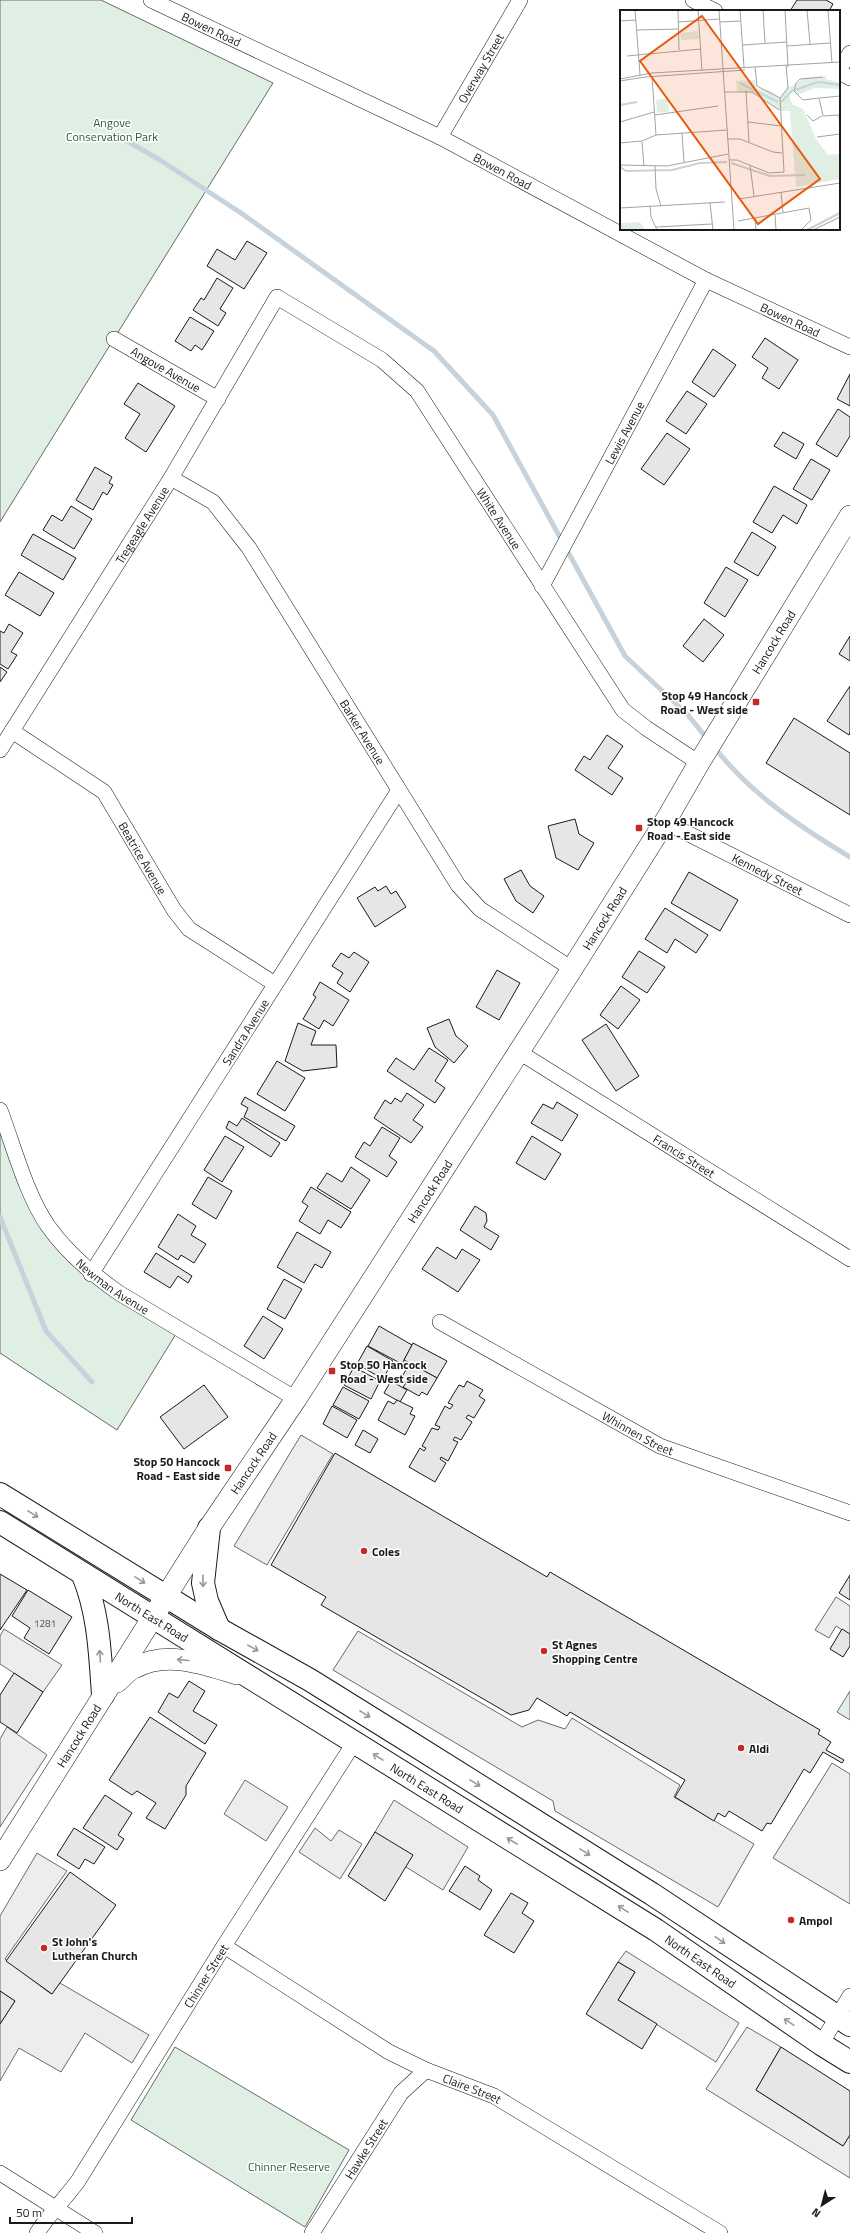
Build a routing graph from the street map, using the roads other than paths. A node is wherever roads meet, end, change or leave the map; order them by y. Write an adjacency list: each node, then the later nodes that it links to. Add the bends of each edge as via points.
1 (151, 0): 9 (street, Bowen Road)
2 (520, 0): 9 (street, Overway Street)
3 (693, 0): 4 (street)
4 (713, 10)
5 (850, 53): 6 (street)
6 (840, 69)
7 (840, 72): 8 (street)
8 (850, 78)
9 (440, 137): 10 (street, Bowen Road)
10 (706, 280): 13 (street, Bowen Road); 17 (street, Lewis Avenue)
11 (277, 297): 14 (street, Tregeagle Avenue); 17 (street, White Avenue, via 382,360 416,391)
12 (114, 339): 14 (street, Angove Avenue)
13 (850, 347)
14 (218, 399): 15 (street, Tregeagle Avenue)
15 (171, 478): 18 (street, Tregeagle Avenue); 21 (street, Barker Avenue, via 213,502 249,548)
16 (850, 516): 20 (main road, Hancock Road)
17 (542, 586): 20 (street, White Avenue, via 622,710 646,728)
18 (12, 731): 19 (street, Tregeagle Avenue); 25 (street, Beatrice Avenue, via 104,792 174,910 189,929)
19 (0, 750)
20 (702, 758): 22 (main road, Hancock Road)
21 (399, 790): 24 (street, Barker Avenue, via 458,885 480,910); 25 (street, Sandra Avenue)
22 (665, 822): 23 (street, Kennedy Street); 24 (main road, Hancock Road)
23 (850, 915)
24 (572, 969): 26 (main road, Hancock Road)
25 (275, 984): 29 (street, Sandra Avenue)
26 (519, 1052): 28 (street, Francis Street); 31 (main road, Hancock Road)
27 (0, 1110): 29 (street, Newman Avenue, via 31,1193 48,1225)
28 (850, 1259)
29 (91, 1274): 31 (street, Newman Avenue)
30 (440, 1322): 33 (street, Whinnen Street, via 660,1446)
31 (296, 1400): 35 (main road, Hancock Road)
32 (0, 1494): 37 (main road, one-way to 37)
33 (850, 1514)
34 (0, 1522): 36 (main road, North East Road)
35 (209, 1528): 37 (main road, Hancock Road); 39 (main road, one-way to 39, via 203,1583 207,1601)
36 (83, 1575): 38 (main road, North East Road); 41 (main road, one-way to 36, via 98,1622)
37 (166, 1596): 38 (main road, Hancock Road); 39 (main road)
38 (152, 1618): 40 (main road, North East Road); 41 (main road, Hancock Road)
39 (219, 1629): 43 (main road, one-way to 43, via 316,1684)
40 (248, 1677): 41 (main road, one-way to 41, via 194,1661 158,1660 132,1668); 42 (main road, North East Road)
41 (104, 1695): 44 (main road, Hancock Road)
42 (354, 1743): 45 (main road, North East Road, one-way to 42); 46 (street, Chinner Street)
43 (520, 1810): 45 (main road, via 520,1825); 48 (main road, one-way to 48)
44 (0, 1860)
45 (570, 1877): 49 (main road, North East Road, one-way to 45, via 656,1930)
46 (224, 1946): 51 (street, Claire Street, via 389,2052); 53 (street, Chinner Street, via 78,2181)
47 (850, 1996): 48 (street)
48 (844, 2021): 49 (street)
49 (821, 2044): 50 (main road, North East Road)
50 (850, 2062)
51 (426, 2070): 56 (street, Hawke Street, via 401,2093); 57 (street, Claire Street, via 494,2096)
52 (0, 2172): 53 (street)
53 (57, 2209): 54 (street, Chinner Street, via 46,2219); 55 (street)
54 (37, 2233)
55 (95, 2233)
56 (312, 2233)
57 (720, 2233)

